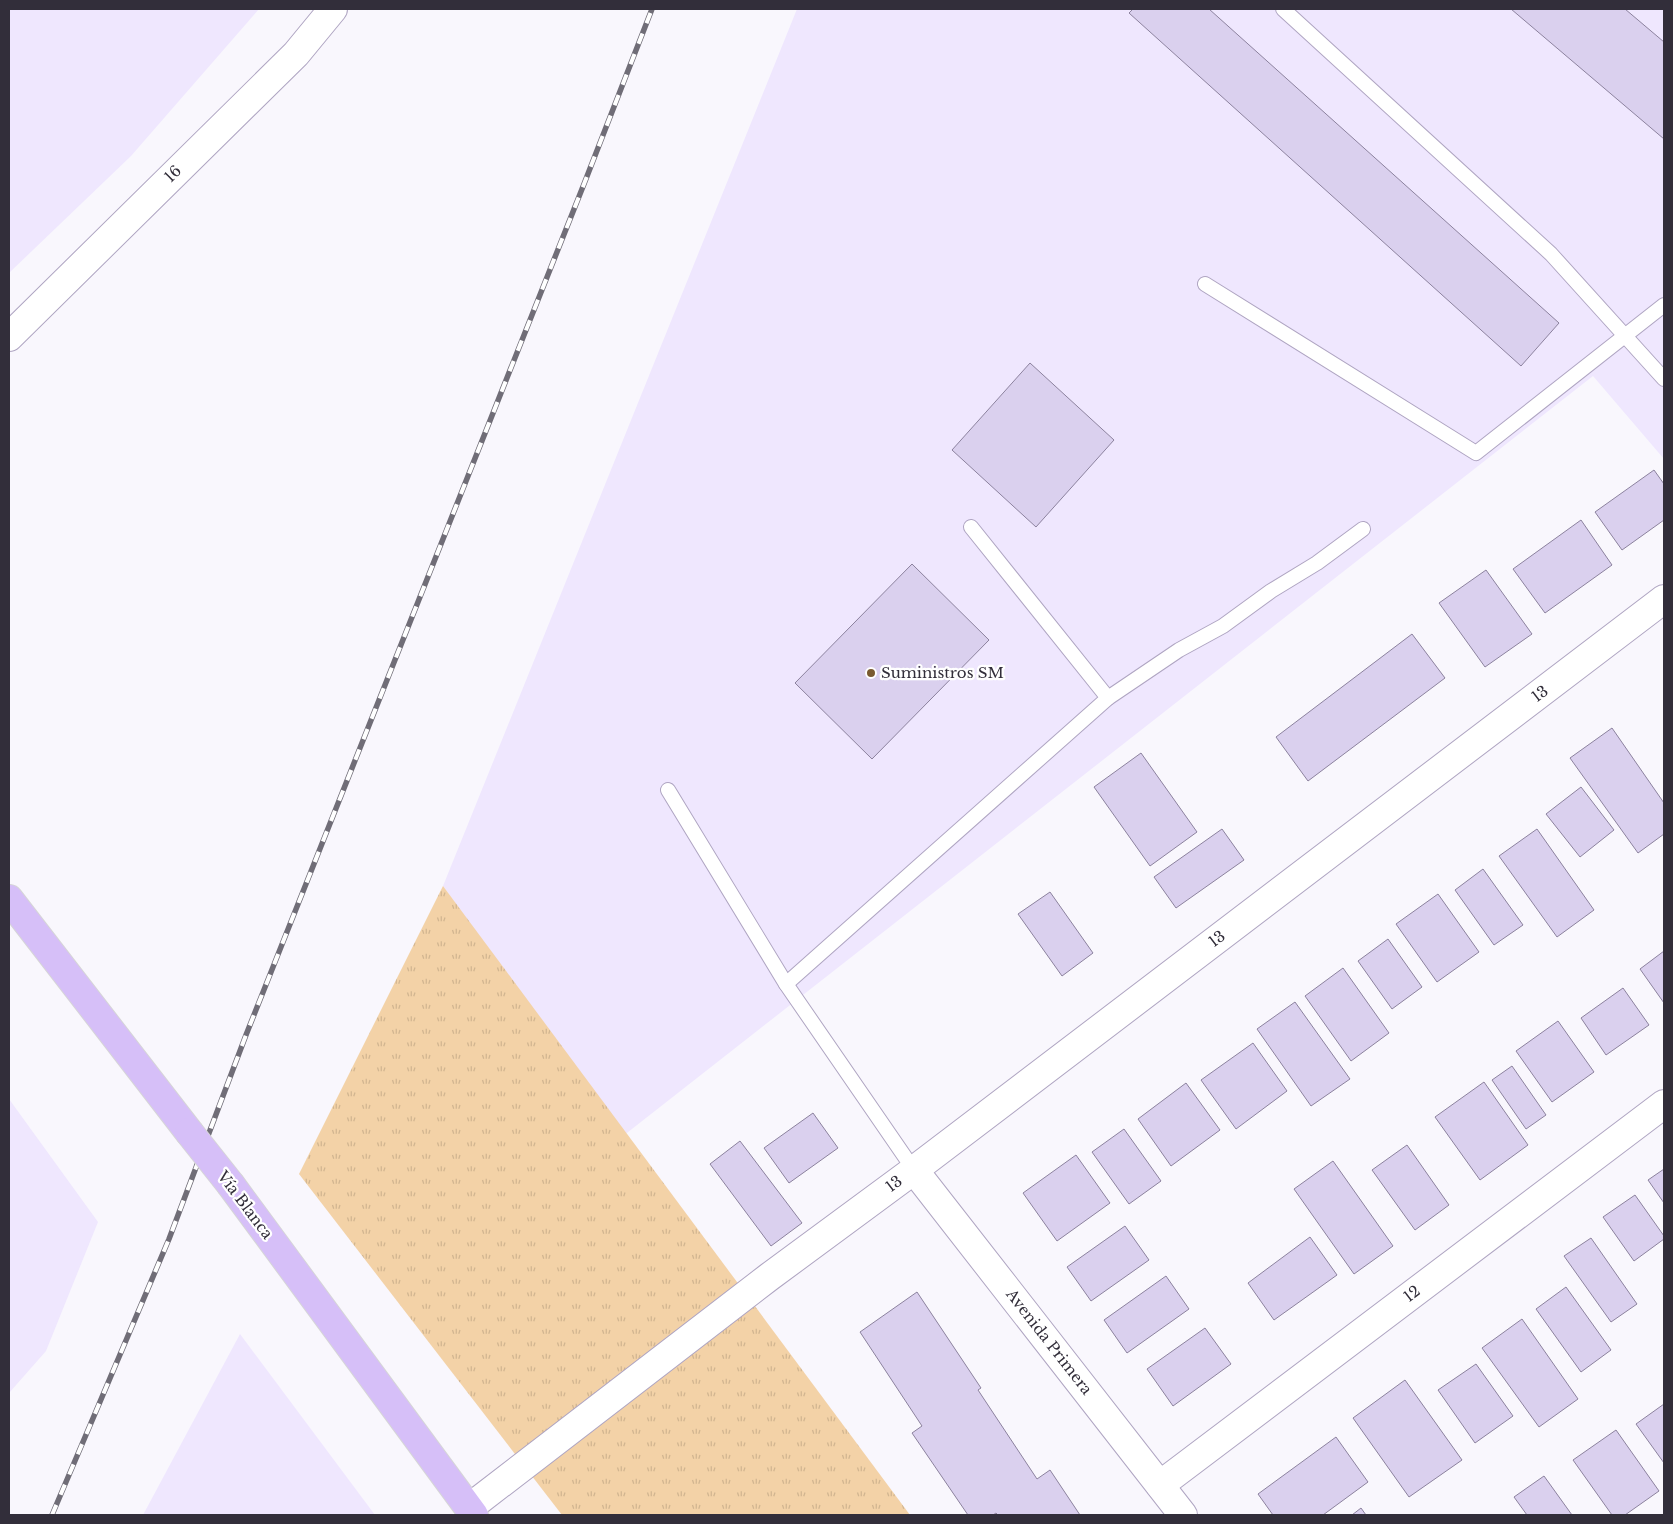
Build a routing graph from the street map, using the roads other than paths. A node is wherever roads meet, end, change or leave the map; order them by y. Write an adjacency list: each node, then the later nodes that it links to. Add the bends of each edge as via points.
1 (333, 9): 6 (street, 16, via 296,54)
2 (1283, 9): 5 (lane, via 1551,254)
3 (1205, 284): 5 (lane, via 1476,453)
4 (1664, 305): 5 (lane)
5 (1624, 336): 7 (lane)
6 (9, 337)
7 (1664, 380)
8 (971, 527): 11 (lane)
9 (1363, 529): 11 (lane, via 1317,564)
10 (1664, 599): 16 (street, 13)
11 (1108, 698): 14 (lane)
12 (668, 790): 14 (lane)
13 (9, 899): 18 (main road, Vía Blanca, bridge, via 231,1185)
14 (786, 984): 16 (lane)
15 (1664, 1104): 17 (street, 12)
16 (914, 1170): 17 (street, Avenida Primera); 18 (street, 13, via 769,1278)
17 (1160, 1484): 19 (street, Avenida Primera)
18 (471, 1512)
19 (1184, 1515)

